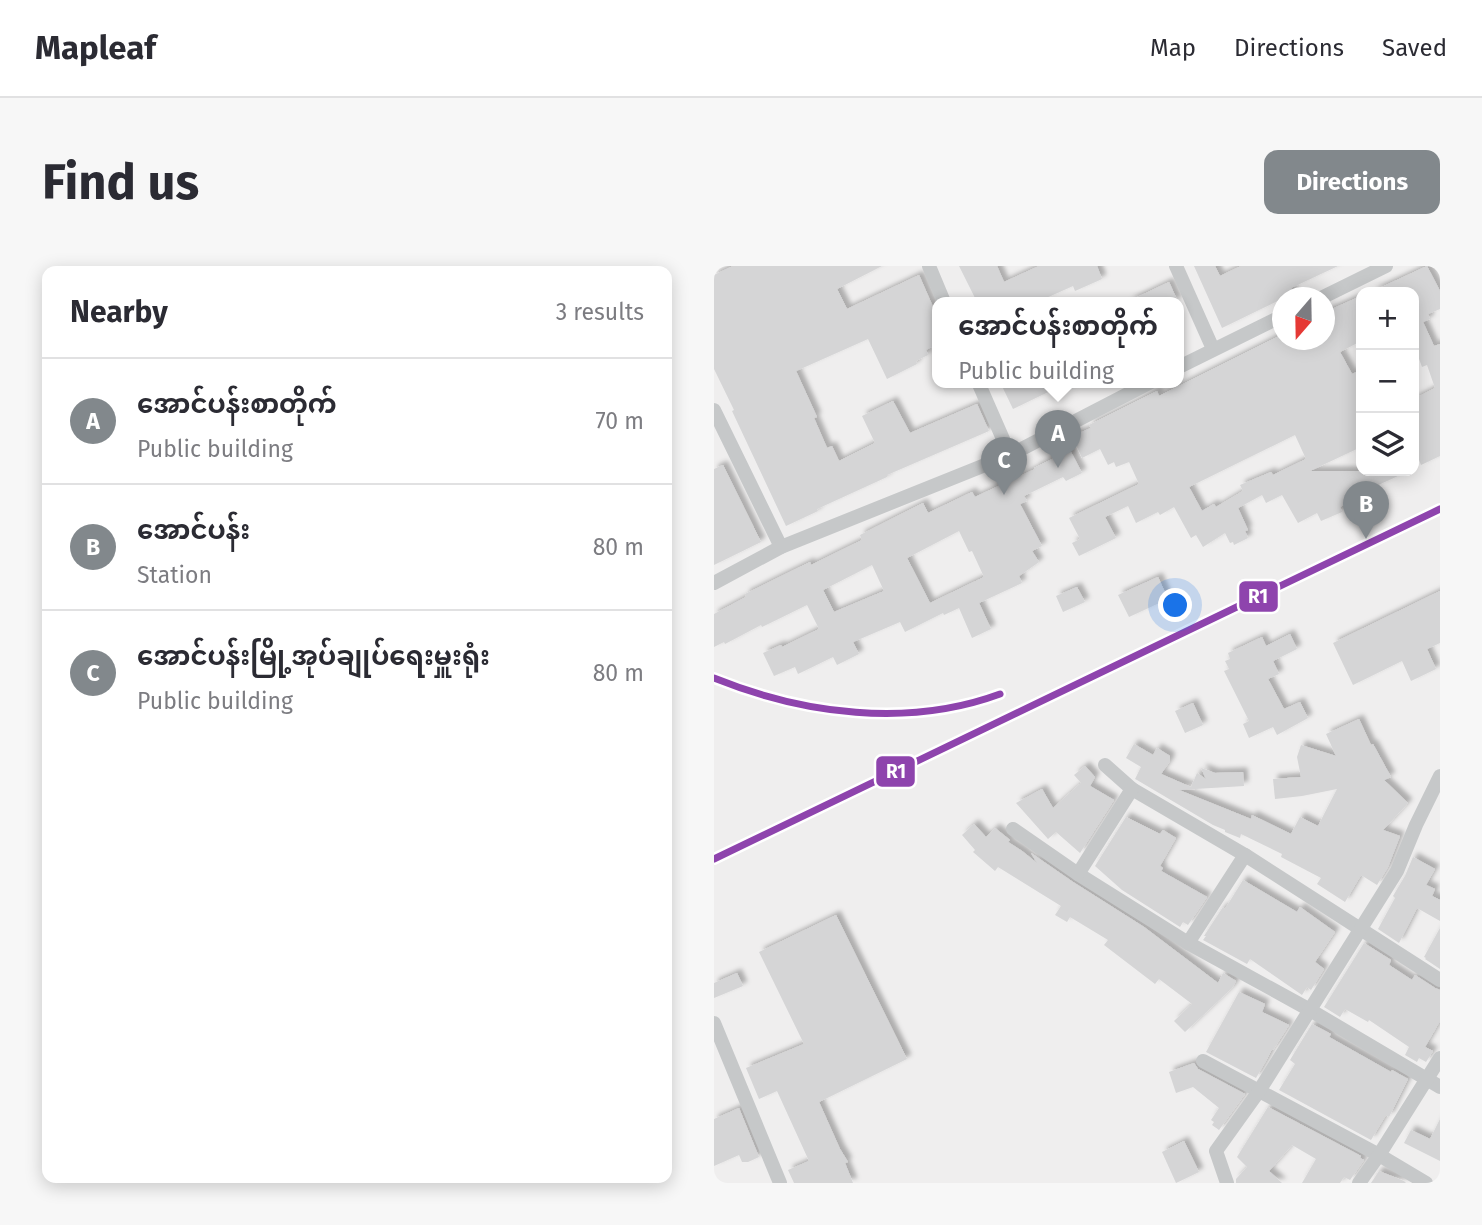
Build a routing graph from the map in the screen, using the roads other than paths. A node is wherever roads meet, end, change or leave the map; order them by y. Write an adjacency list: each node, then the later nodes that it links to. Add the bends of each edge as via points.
1 (929, 266): 5 (street)
2 (1176, 266): 7 (street)
3 (1386, 266): 4 (street)
4 (1335, 291)
5 (942, 297)
6 (1272, 321): 7 (street)
7 (1213, 349): 8 (street)
8 (1184, 365)
9 (981, 388): 12 (street)
10 (1139, 388): 12 (street)
11 (714, 410): 13 (street)
12 (1010, 455): 13 (street)
13 (780, 547): 14 (street)
14 (714, 583)
15 (1105, 765): 17 (street)
16 (1440, 776): 21 (street, via 1397,871)
17 (1132, 789): 19 (street); 20 (street)
18 (1013, 829): 20 (street)
19 (1245, 855): 21 (street); 22 (street)
20 (1078, 874): 22 (street)
21 (1360, 930): 23 (street); 24 (street)
22 (1188, 943): 24 (street)
23 (1440, 980)
24 (1310, 1010): 28 (street); 30 (street)
25 (714, 1023): 32 (street)
26 (1440, 1058): 28 (street)
27 (1203, 1061): 30 (street)
28 (1426, 1079): 29 (street); 31 (street)
29 (1440, 1087)
30 (1259, 1091): 31 (street); 33 (street, via 1216,1151)
31 (1379, 1155): 34 (street); 35 (street)
32 (780, 1183)
33 (1227, 1183)
34 (1359, 1183)
35 (1426, 1183)

